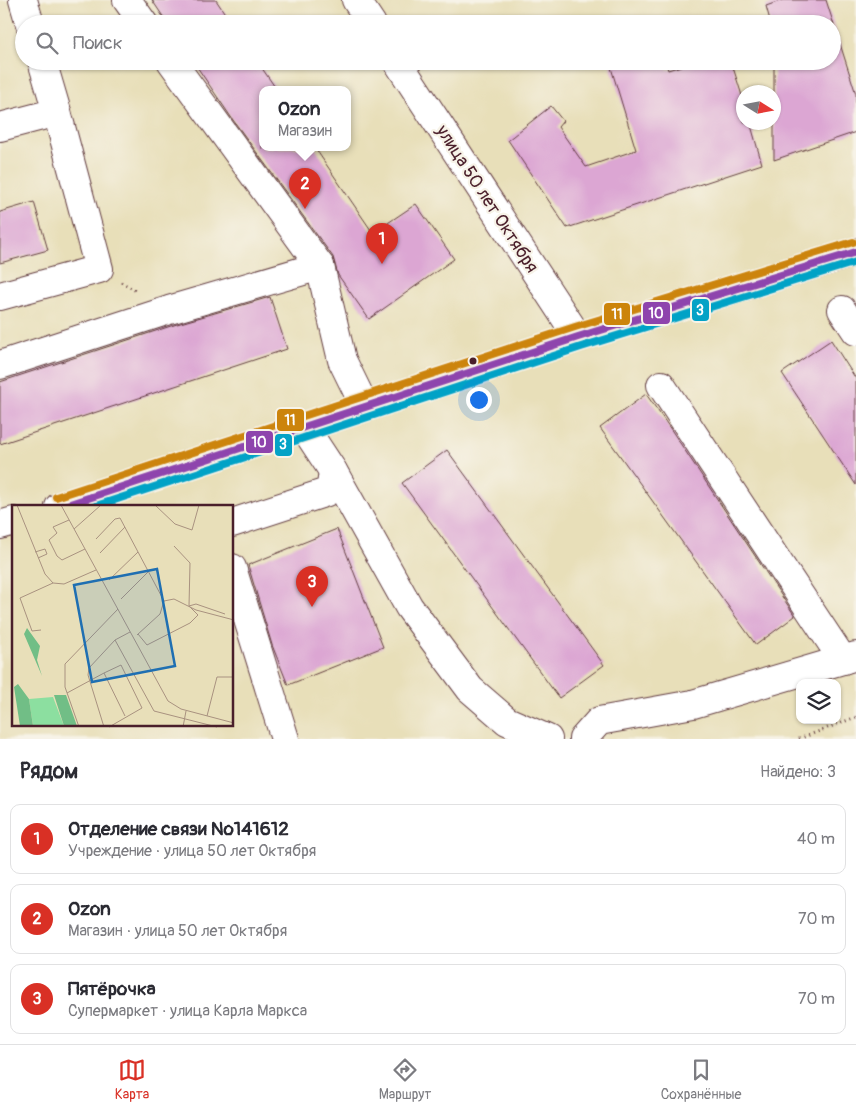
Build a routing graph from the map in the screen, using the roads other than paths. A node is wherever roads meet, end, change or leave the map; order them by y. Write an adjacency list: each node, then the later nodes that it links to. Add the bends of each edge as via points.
1 (23, 0): 4 (street)
2 (127, 0): 5 (street)
3 (356, 0): 6 (street)
4 (27, 15)
5 (138, 15)
6 (366, 15)
7 (45, 70): 10 (street)
8 (178, 70): 13 (street)
9 (402, 70): 15 (street, улица 50 лет Октября)
10 (57, 112): 11 (street); 14 (street, via 99,269)
11 (0, 127)
12 (856, 252): 15 (street)
13 (320, 266): 16 (street); 18 (street, via 342,360)
14 (0, 296)
15 (578, 337): 18 (street)
16 (0, 364)
17 (662, 385): 24 (street)
18 (365, 407): 19 (street)
19 (304, 427): 20 (street); 21 (street)
20 (333, 471): 22 (street, via 327,492); 26 (street, via 409,607 470,689 507,721)
21 (62, 505)
22 (234, 522)
23 (234, 574): 25 (street)
24 (850, 658): 27 (street, via 693,704 599,721)
25 (285, 739)
26 (548, 739)
27 (583, 739)

